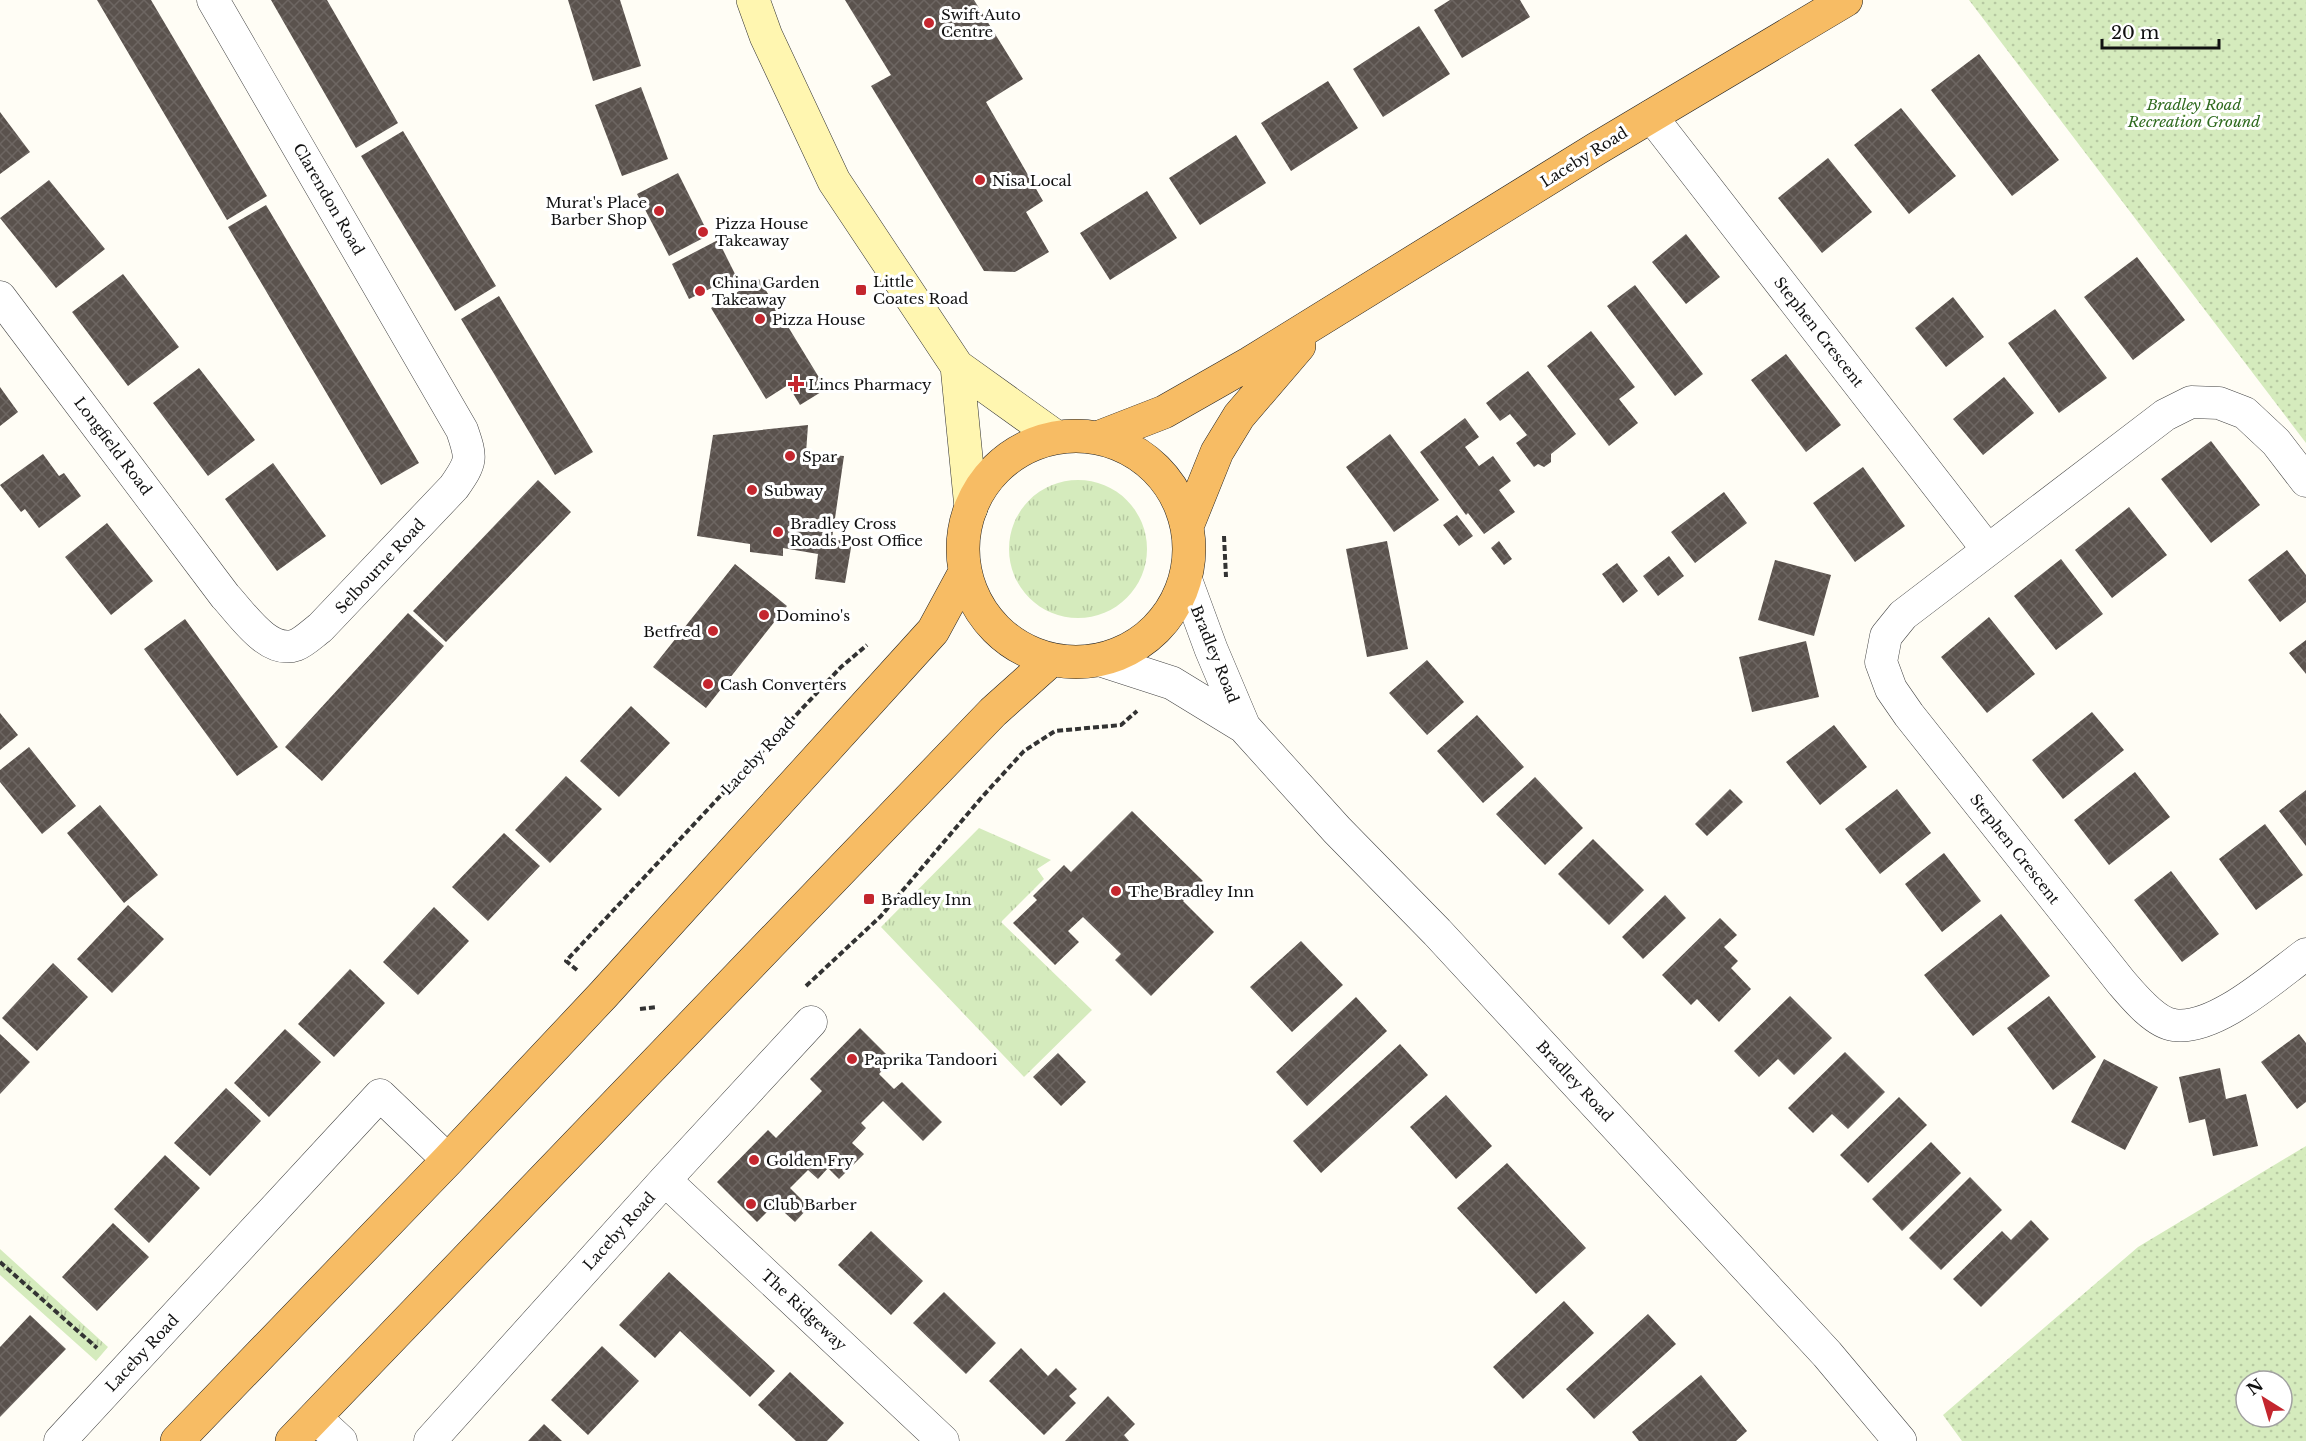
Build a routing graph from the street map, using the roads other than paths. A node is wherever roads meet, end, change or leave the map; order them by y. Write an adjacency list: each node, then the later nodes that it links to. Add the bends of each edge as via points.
1 (213, 0): 8 (street, Clarendon Road)
2 (753, 0): 7 (main road, via 834,181)
3 (1846, 0): 4 (highway, Laceby Road)
4 (1651, 116): 6 (highway, Laceby Road); 14 (street, Stephen Crescent)
5 (0, 297): 17 (street, Longfield Road)
6 (1324, 318): 10 (highway, Laceby Road, via 1164,412); 13 (highway, Laceby Road, via 1239,416 1217,452)
7 (957, 366): 9 (main road); 12 (main road)
8 (444, 398): 17 (street, Selbourne Road, via 471,455 464,472 320,628 297,645 279,646 261,635)
9 (1056, 437): 10 (highway); 12 (highway, via 1013,455 995,470)
10 (1097, 438): 13 (highway, via 1122,445 1145,458 1164,477)
11 (2306, 481): 14 (street, Stephen Crescent, via 2276,441 2246,413 2219,403 2191,402 2165,415)
12 (970, 508): 15 (highway, via 963,540)
13 (1188, 524): 16 (highway, via 1190,562)
14 (1988, 549): 21 (street, Stephen Crescent, via 1903,615 1886,636 1881,662 1891,689 1931,742 2121,982 2145,1009 2172,1025 2218,1017)
15 (965, 572): 18 (highway, via 982,614 997,631 1015,645); 23 (highway, via 933,631)
16 (1186, 581): 19 (highway, via 1174,608 1155,631 1121,654); 20 (street, Bradley Road)
17 (225, 596)
18 (1051, 660): 19 (highway); 25 (highway, via 993,712)
19 (1101, 660): 20 (street, Bradley Road, via 1172,683)
20 (1244, 727): 32 (street, Bradley Road, via 1811,1337)
21 (2306, 954)
22 (811, 1022): 24 (street, Laceby Road)
23 (448, 1160): 26 (street, Laceby Road, via 380,1095); 27 (highway)
24 (666, 1180): 30 (street, Laceby Road); 31 (street, The Ridgeway)
25 (315, 1417): 28 (highway); 29 (street)
26 (60, 1441)
27 (177, 1441)
28 (292, 1441)
29 (341, 1441)
30 (430, 1441)
31 (943, 1441)
32 (1900, 1441)

